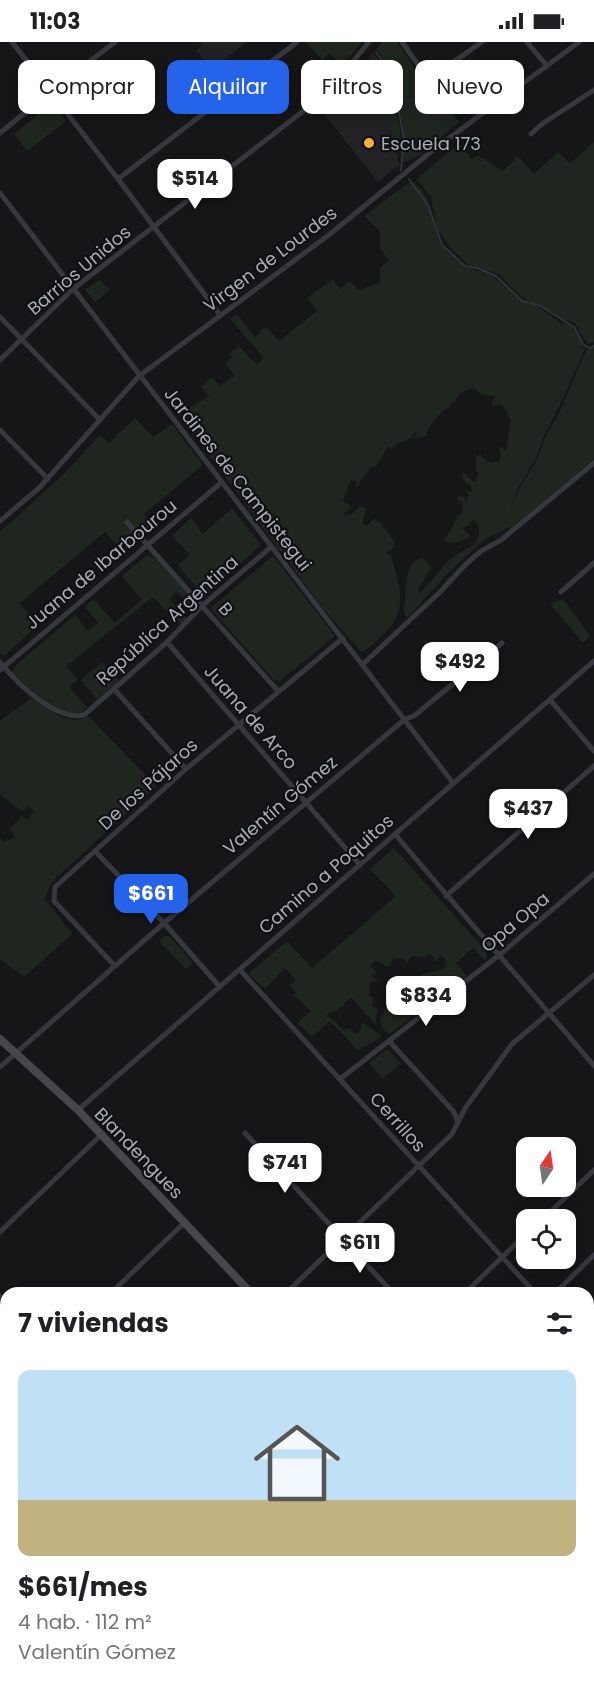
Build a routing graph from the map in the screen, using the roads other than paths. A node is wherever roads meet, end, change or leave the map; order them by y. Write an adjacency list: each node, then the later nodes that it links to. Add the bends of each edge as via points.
1 (12, 42): 9 (street)
2 (115, 42): 10 (street)
3 (297, 42): 17 (street)
4 (369, 42): 19 (street, Barrios Unidos, via 328,92)
5 (402, 42): 6 (street, via 431,75)
6 (483, 42)
7 (527, 42): 11 (street)
8 (579, 42): 11 (street, Virgen de Lourdes)
9 (26, 60)
10 (92, 60)
11 (547, 66): 21 (street, Virgen de Lourdes)
12 (594, 91): 16 (street)
13 (24, 114): 15 (street)
14 (67, 114): 17 (street)
15 (0, 134)
16 (531, 134)
17 (118, 179): 19 (street)
18 (0, 194): 20 (street, Jardines de Campistegui)
19 (154, 226): 20 (street, Barrios Unidos); 21 (street)
20 (73, 289): 23 (street, Barrios Unidos); 25 (street, Jardines de Campistegui)
21 (220, 315): 25 (street, Virgen de Lourdes)
22 (0, 316): 23 (street)
23 (22, 339): 24 (street, Barrios Unidos); 26 (street)
24 (0, 360)
25 (139, 376): 26 (street, Virgen de Lourdes); 30 (street, Jardines de Campistegui)
26 (100, 420): 29 (street, Virgen de Lourdes)
27 (0, 430): 29 (street)
28 (594, 463): 42 (street, via 501,540 481,551)
29 (48, 478): 31 (street, Virgen de Lourdes)
30 (222, 482): 33 (street, Juana de Ibarbourou); 34 (street, Jardines de Campistegui)
31 (0, 520)
32 (127, 522): 33 (street, B)
33 (148, 544): 37 (street, B); 43 (street, Juana de Ibarbourou)
34 (271, 547): 37 (street, República Argentina); 38 (street, Jardines de Campistegui)
35 (594, 563): 36 (street)
36 (561, 592)
37 (203, 605): 39 (street, República Argentina); 45 (street, B)
38 (343, 638): 42 (street, Jardines de Campistegui); 45 (street, De los Pájaros)
39 (167, 642): 44 (street, República Argentina); 48 (street, Juana de Arco)
40 (502, 644): 47 (street, Valentín Gómez, via 414,716)
41 (594, 661): 46 (street, Camino a Poquitos)
42 (363, 664): 47 (street, Jardines de Campistegui)
43 (1, 666): 44 (street, República Argentina, via 65,716 84,715)
44 (114, 689): 51 (street)
45 (278, 691): 48 (street, De los Pájaros)
46 (551, 700): 49 (street); 52 (street, Camino a Poquitos)
47 (405, 719): 52 (street, Jardines de Campistegui); 53 (street, Valentín Gómez)
48 (238, 724): 51 (street, De los Pájaros); 53 (street, Juana de Arco)
49 (594, 751)
50 (594, 766): 58 (street)
51 (186, 769): 55 (street, De los Pájaros)
52 (453, 783): 54 (street, Camino a Poquitos)
53 (306, 802): 56 (street, Juana de Arco); 59 (street, Valentín Gómez)
54 (395, 834): 56 (street, Camino a Poquitos); 58 (street)
55 (95, 851): 59 (street); 61 (street, De los Pájaros, via 58,883 54,901)
56 (360, 864): 62 (street, Camino a Poquitos)
57 (594, 874): 60 (street, Opa Opa)
58 (446, 896): 60 (street)
59 (164, 923): 61 (street, Valentín Gómez); 64 (street)
60 (498, 956): 65 (street); 67 (street, Opa Opa)
61 (115, 966): 68 (street, Valentín Gómez)
62 (240, 970): 64 (street, Camino a Poquitos); 71 (street, Cerrillos)
63 (594, 975): 65 (street)
64 (220, 987): 72 (street, Camino a Poquitos)
65 (550, 1013): 70 (street); 73 (street, via 512,1044)
66 (0, 1039): 68 (street, Blandengues)
67 (389, 1041): 71 (street, Opa Opa); 73 (street, via 454,1112)
68 (15, 1052): 69 (street, Valentín Gómez); 72 (street, Blandengues)
69 (0, 1066)
70 (594, 1066)
71 (340, 1079): 76 (street, Cerrillos)
72 (78, 1110): 75 (street, Blandengues)
73 (458, 1122): 76 (street, via 452,1134)
74 (245, 1133): 81 (street)
75 (101, 1135): 79 (street, Blandengues); 80 (street)
76 (418, 1167): 81 (street); 84 (street, Cerrillos)
77 (594, 1170): 78 (street)
78 (553, 1209)
79 (185, 1222): 85 (street); 86 (street, Blandengues)
80 (0, 1232)
81 (343, 1239): 87 (street); 88 (street)
82 (516, 1244): 84 (street)
83 (594, 1255): 91 (street)
84 (502, 1258): 89 (street); 90 (street, Cerrillos)
85 (117, 1287)
86 (245, 1287)
87 (292, 1287)
88 (387, 1287)
89 (471, 1287)
90 (529, 1287)
91 (561, 1287)

